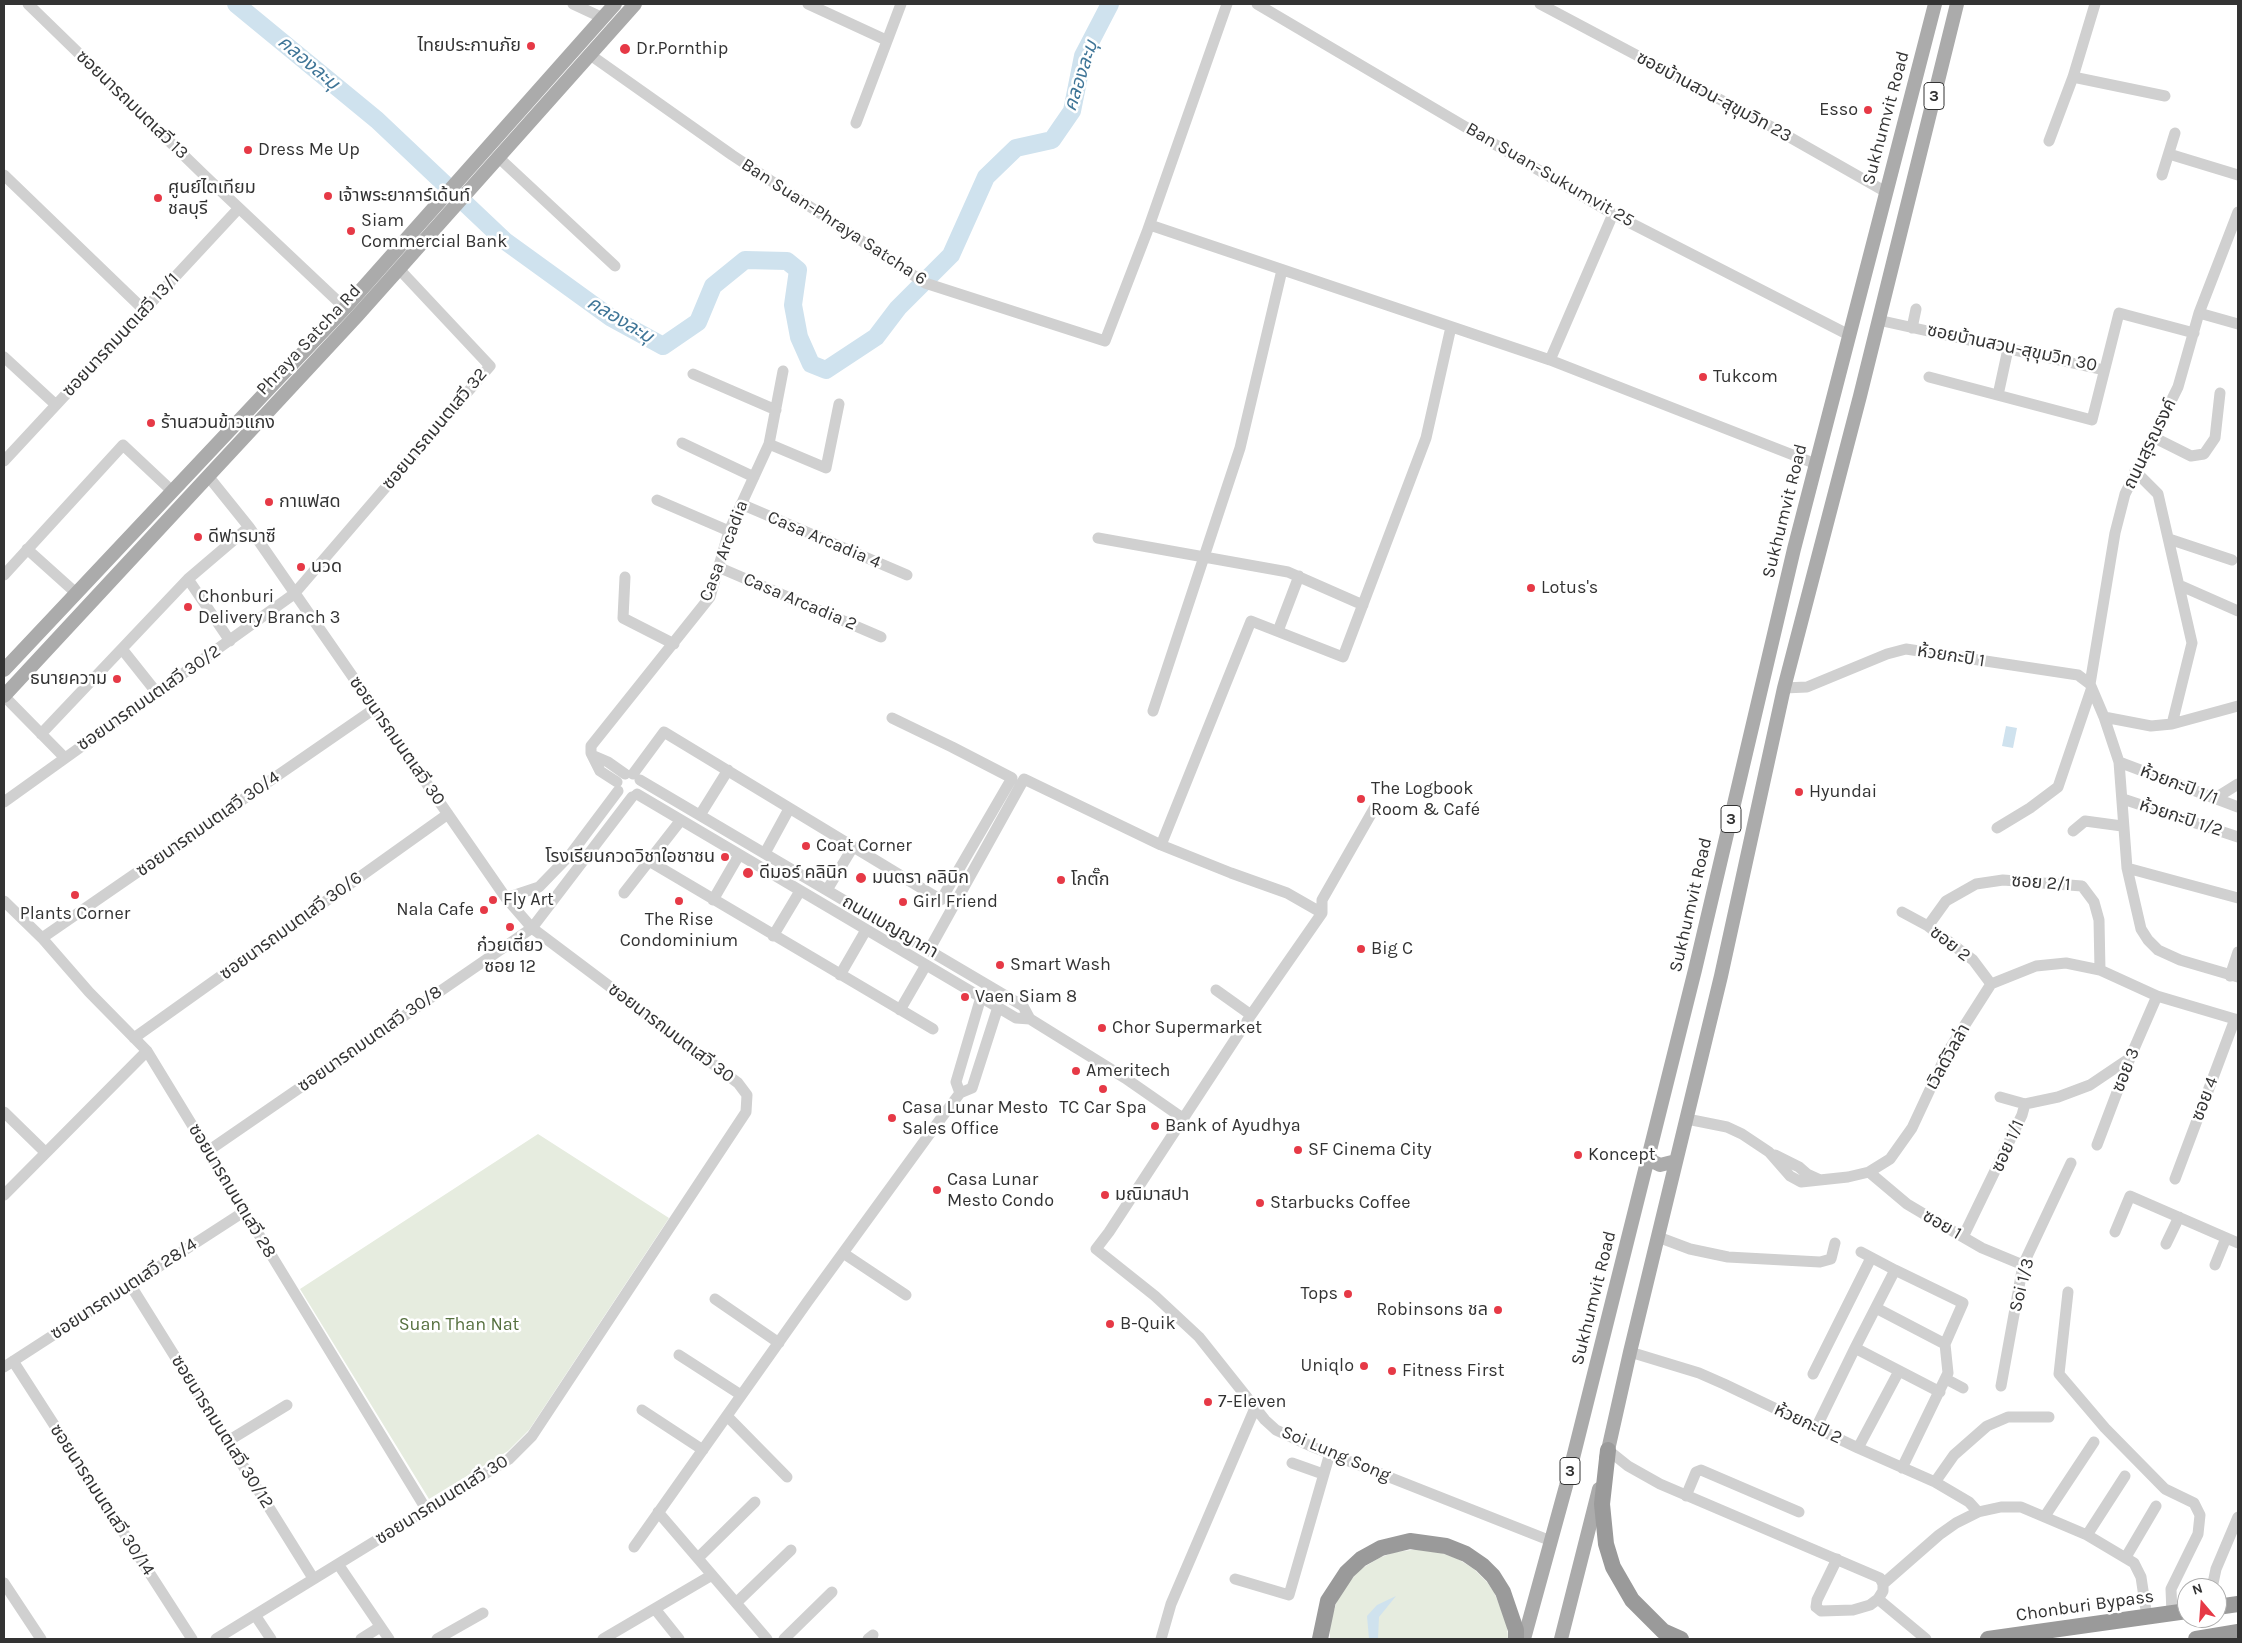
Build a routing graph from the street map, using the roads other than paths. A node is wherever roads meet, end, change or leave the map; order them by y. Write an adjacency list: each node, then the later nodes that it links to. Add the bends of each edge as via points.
1 (28, 4): 28 (street, ซอยนารถมนตเสวี 13)
2 (573, 4): 13 (street)
3 (615, 4): 13 (main road, Phraya Satcha Rd)
4 (635, 4): 15 (main road, Phraya Satcha Rd)
5 (808, 4): 14 (street)
6 (901, 4): 14 (street)
7 (1227, 4): 31 (street, Ban Suan-Phraya Satcha 6)
8 (1257, 4): 29 (street, Ban Suan-Sukumvit 25)
9 (1540, 4): 26 (street, ซอยบ้านสวน-สุขุมวิท 23)
10 (1935, 4): 26 (main road, Sukhumvit Road / 3)
11 (1957, 4): 27 (main road, 3)
12 (2095, 4): 16 (street)
13 (603, 18): 35 (main road, Phraya Satcha Rd)
14 (886, 40): 18 (street)
15 (589, 54): 22 (main road, Phraya Satcha Rd); 31 (street, Ban Suan-Phraya Satcha 6, via 913,276 933,286 1105,341)
16 (2073, 76): 17 (street); 20 (street)
17 (2165, 96)
18 (856, 123)
19 (2175, 132): 21 (street)
20 (2050, 141)
21 (2169, 154): 23 (street); 25 (street)
22 (498, 157): 32 (street); 33 (main road, Phraya Satcha Rd)
23 (2238, 174)
24 (4, 175): 37 (street)
25 (2162, 175)
26 (1888, 188): 27 (main road); 44 (main road, Sukhumvit Road / 3)
27 (1910, 189): 39 (main road, 3)
28 (239, 208): 35 (street, ซอยนารถมนตเสวี 13); 37 (street, ซอยนารถมนตเสวี 13/1)
29 (1613, 214): 44 (street, Ban Suan-Sukumvit 25); 47 (street)
30 (2237, 218): 38 (street, ถนนสุรณรงค์)
31 (1150, 225): 34 (street)
32 (616, 266)
33 (399, 269): 63 (main road, Phraya Satcha Rd); 83 (street, ซอยนารถมนตเสวี 32, via 490,366)
34 (1282, 270): 41 (street); 73 (street, via 1240,448)
35 (345, 308): 65 (main road, Phraya Satcha Rd)
36 (1916, 309): 42 (street)
37 (144, 310): 55 (street, ซอยนารถมนตเสวี 13/1)
38 (2199, 314): 40 (street); 43 (street, ถนนสุรณรงค์)
39 (1878, 320): 42 (street, ซอยบ้านสวน-สุขุมวิท 30); 93 (main road, 3)
40 (2238, 324)
41 (1451, 327): 47 (street); 84 (street, via 1426,438)
42 (1912, 328): 45 (street, ซอยบ้านสวน-สุขุมวิท 30)
43 (2194, 333): 48 (street, ซอยบ้านสวน-สุขุมวิท 30, via 2119,314); 57 (street, ถนนสุรณรงค์, via 2178,387)
44 (1850, 335): 61 (main road, Sukhumvit Road / 3)
45 (2008, 349): 48 (street, ซอยบ้านสวน-สุขุมวิท 30); 53 (street)
46 (4, 357): 55 (street)
47 (1550, 360): 61 (street)
48 (2104, 370): 53 (street, via 2092,420)
49 (783, 371): 56 (street, Casa Arcadia)
50 (693, 374): 56 (street)
51 (1930, 378): 53 (street)
52 (2220, 393): 57 (street, via 2215,438 2204,454 2191,456)
53 (1998, 395)
54 (839, 404): 59 (street, via 826,468)
55 (56, 406): 60 (street, ซอยนารถมนตเสวี 13/1)
56 (776, 410): 59 (street, Casa Arcadia)
57 (2153, 437): 62 (street, ถนนสุรณรงค์)
58 (682, 443): 64 (street)
59 (769, 444): 64 (street, Casa Arcadia)
60 (4, 461)
61 (1816, 464): 176 (main road, Sukhumvit Road / 3)
62 (2135, 471): 71 (street, via 2158,494); 92 (street, ถนนสุรณรงค์, via 2115,533)
63 (208, 476): 68 (street, ซอยนารถมนตเสวี 30); 95 (main road, Phraya Satcha Rd)
64 (754, 476): 67 (street, Casa Arcadia)
65 (172, 492): 72 (street, via 123,445); 82 (main road, Phraya Satcha Rd)
66 (658, 500): 69 (street)
67 (741, 504): 69 (street, Casa Arcadia); 77 (street, Casa Arcadia 4)
68 (249, 527): 80 (street); 83 (street, ซอยนารถมนตเสวี 30)
69 (729, 531): 75 (street, Casa Arcadia)
70 (1098, 538): 73 (street)
71 (2169, 539): 74 (street); 81 (street)
72 (27, 549): 76 (street); 82 (street)
73 (1204, 557): 78 (street); 98 (street)
74 (2232, 560)
75 (718, 567): 87 (street, Casa Arcadia 2); 89 (street, Casa Arcadia, via 710,597)
76 (4, 575)
77 (907, 575)
78 (1299, 576): 84 (street); 86 (street)
79 (625, 577): 89 (street, via 623,618)
80 (188, 578): 88 (street); 90 (street)
81 (2179, 585): 85 (street); 101 (street, via 2192,643)
82 (76, 593): 91 (main road, Phraya Satcha Rd)
83 (294, 594): 88 (street, ซอยนารถมนตเสวี 30/2); 97 (street, ซอยนารถมนตเสวี 30)
84 (1363, 605): 86 (street, via 1344,657)
85 (2238, 611)
86 (1278, 631): 122 (street, via 1251,621)
87 (881, 637)
88 (230, 641): 94 (street, ซอยนารถมนตเสวี 30/2)
89 (674, 644): 106 (street, Casa Arcadia, via 591,746 600,771)
90 (122, 649): 94 (street); 102 (street)
91 (4, 670)
92 (2091, 687): 93 (street, ห้วยกะปิ 1, via 2078,675 1906,649 1807,687); 99 (street); 119 (street, ถนนสุรณรงค์, via 2058,787)
93 (1784, 688): 172 (main road, 3)
94 (157, 693): 103 (street, ซอยนารถมนตเสวี 30/2)
95 (4, 696): 102 (street)
96 (2238, 706): 101 (street)
97 (374, 709): 115 (street, ซอยนารถมนตเสวี 30); 145 (street, ซอยนารถมนตเสวี 30/4)
98 (1154, 711)
99 (2104, 717): 101 (street, via 2151,726); 104 (street)
100 (892, 718): 123 (street, via 1012,778 942,900)
101 (2172, 724)
102 (41, 734): 103 (street)
103 (65, 758): 111 (street, ซอยนารถมนตเสวี 30/2)
104 (2119, 762): 109 (street); 110 (street, ห้วยกะปิ 1/1)
105 (728, 770): 106 (street, via 664,732); 114 (street); 116 (street)
106 (626, 780): 108 (street, ถนนเบญญาภา, via 624,796); 108 (street, via 641,787); 116 (street, ถนนเบญญาภา); 125 (street)
107 (2238, 784): 110 (street)
108 (634, 796): 117 (street, ถนนเบญญาภา); 128 (street, ซอยนารถมนตเสวี 30/8)
109 (2123, 799): 118 (street); 121 (street, ห้วยกะปิ 1/2)
110 (2214, 799): 113 (street, ห้วยกะปิ 1/1)
111 (4, 802)
112 (1375, 807): 140 (street, via 1322,900)
113 (2238, 807)
114 (790, 809): 123 (street); 124 (street)
115 (448, 814): 135 (street, ซอยนารถมนตเสวี 30); 164 (street, ซอยนารถมนตเสวี 30/6)
116 (700, 815): 124 (street, ถนนเบญญาภา)
117 (681, 820): 126 (street, ถนนเบญญาภา); 127 (street)
118 (2122, 826): 120 (street, via 2089,821 2081,823); 130 (street)
119 (1997, 828)
120 (2073, 831)
121 (2238, 836)
122 (1161, 845): 140 (street, via 1287,893); 147 (street, via 1024,779)
123 (853, 847): 132 (street)
124 (764, 853): 129 (street, ถนนเบญญาภา)
125 (570, 855): 128 (street); 135 (street, via 539,886)
126 (739, 855): 131 (street, ถนนเบญญาภา); 137 (street)
127 (648, 861): 134 (street); 137 (street)
128 (581, 864): 142 (street, ซอยนารถมนตเสวี 30/8)
129 (783, 865): 131 (street); 132 (street, ถนนเบญญาภา)
130 (2127, 868): 136 (street); 153 (street, via 2141,929 2148,940 2158,950 2180,960)
131 (776, 876): 133 (street, ถนนเบญญาภา)
132 (827, 890): 146 (street, ถนนเบญญาภา)
133 (800, 891): 143 (street, ถนนเบญญาภา); 144 (street)
134 (624, 893)
135 (506, 898): 142 (street, ซอยนารถมนตเสวี 30)
136 (2238, 898)
137 (713, 900): 144 (street)
138 (4, 901): 145 (street, ซอยนารถมนตเสวี 28)
139 (1902, 912): 141 (street, ซอย 2)
140 (1322, 913): 160 (street)
141 (1928, 926): 151 (street, ซอย 2/1, via 1946,901 1976,884 2003,880 2082,886 2094,902 2099,920); 154 (street, ซอย 2, via 1973,960)
142 (532, 928): 174 (street, ซอยนารถมนตเสวี 30/8); 234 (street, ซอยนารถมนตเสวี 30, via 738,1083 747,1096 746,1112 532,1436 509,1459)
143 (866, 930): 148 (street, ถนนเบญญาภา); 152 (street)
144 (773, 936): 152 (street)
145 (42, 938): 164 (street, ซอยนารถมนตเสวี 28)
146 (910, 940): 147 (street, ถนนเบญญาภา); 148 (street)
147 (929, 950): 161 (street, ถนนเบญญาภา, via 1023,1006)
148 (903, 952): 150 (street, ถนนเบญญาภา)
149 (2238, 952): 153 (street)
150 (926, 965): 157 (street, ถนนเบญญาภา); 159 (street)
151 (2100, 970): 154 (street, via 2066,963 2036,966); 156 (street)
152 (840, 975): 159 (street)
153 (2234, 976)
154 (1991, 984): 179 (street, เวิลด์วิลล่า, via 1947,1053 1912,1128 1890,1159)
155 (1216, 990): 160 (street)
156 (2157, 996): 162 (street); 166 (street, ซอย 3)
157 (981, 997): 158 (street, ถนนเบญญาภา); 167 (street, via 956,1082)
158 (998, 1007): 161 (street, ถนนเบญญาภา, via 1016,1018); 167 (street, via 972,1088)
159 (900, 1010): 163 (street)
160 (1251, 1015): 171 (street)
161 (1030, 1019): 171 (street, ถนนเบญญาภา)
162 (2236, 1019): 180 (street, ซอย 4)
163 (933, 1030)
164 (134, 1038): 165 (street, ซอยนารถมนตเสวี 28)
165 (147, 1051): 174 (street, ซอยนารถมนตเสวี 28); 175 (street)
166 (2130, 1058): 169 (street, ซอย 1/1, via 2090,1085 2058,1097); 173 (street, ซอย 3)
167 (960, 1092): 191 (street)
168 (2000, 1097): 169 (street)
169 (2025, 1104): 186 (street, ซอย 1/1)
170 (4, 1112): 175 (street)
171 (1184, 1119): 214 (street, Soi Lung Song, via 1096,1249 1200,1337)
172 (1687, 1119): 177 (main road, 3); 179 (street, เวิลด์วิลล่า, via 1727,1127 1822,1180)
173 (2097, 1145)
174 (208, 1151): 182 (street, ซอยนารถมนตเสวี 28)
175 (46, 1153): 181 (street)
176 (1648, 1155): 177 (main road, via 1660,1165); 241 (main road, Sukhumvit Road / 3)
177 (1676, 1161): 185 (main road, 3)
178 (2071, 1163): 192 (street, Soi 1/3)
179 (1870, 1172): 186 (street, ซอย 1, via 1907,1204)
180 (2175, 1179)
181 (4, 1195)
182 (244, 1211): 195 (street, ซอยนารถมนตเสวี 28/4); 234 (street, ซอยนารถมนตเสวี 28)
183 (2179, 1217): 184 (street, via 2130,1196); 187 (street); 190 (street)
184 (2115, 1232)
185 (1658, 1237): 188 (street, via 1690,1249 1728,1257 1820,1262 1831,1259); 203 (main road, 3)
186 (1964, 1237): 192 (street, ซอย 1)
187 (2226, 1238): 189 (street); 193 (street)
188 (1835, 1243)
189 (2238, 1243)
190 (2166, 1244)
191 (843, 1253): 197 (street); 200 (street)
192 (2024, 1265): 209 (street, Soi 1/3)
193 (2215, 1265)
194 (1895, 1270): 199 (street); 201 (street, via 1962,1303); 207 (street, via 1866,1255)
195 (130, 1286): 205 (street, ซอยนารถมนตเสวี 28/4); 219 (street, ซอยนารถมนตเสวี 30/12)
196 (2068, 1292): 257 (street, via 2059,1374 2105,1428 2165,1489 2194,1503 2200,1515 2198,1534 2171,1590)
197 (906, 1295)
198 (715, 1299): 200 (street)
199 (1876, 1308): 201 (street); 202 (street)
200 (779, 1343): 212 (street)
201 (1945, 1344): 208 (street)
202 (1855, 1348): 206 (street); 218 (street)
203 (1630, 1352): 218 (street, ห้วยกะปิ 2, via 1699,1373); 223 (main road, 3)
204 (679, 1355): 212 (street)
205 (8, 1364): 266 (street, ซอยนารถมนตเสวี 30/14)
206 (1899, 1371): 211 (street); 221 (street)
207 (1813, 1374)
208 (1946, 1379): 210 (street); 211 (street)
209 (2001, 1386)
210 (1963, 1388)
211 (1940, 1392): 226 (street)
212 (741, 1395): 216 (street)
213 (287, 1406): 219 (street)
214 (1255, 1408): 224 (street, Soi Lung Song, via 1276,1430); 276 (street, via 1171,1604)
215 (642, 1410): 222 (street)
216 (727, 1416): 222 (street); 229 (street)
217 (2048, 1417): 230 (street, via 2008,1417 1988,1426 1954,1455)
218 (1816, 1428): 221 (street, ห้วยกะปิ 2)
219 (228, 1441): 249 (street, ซอยนารถมนตเสวี 30/12)
220 (2094, 1442): 238 (street)
221 (1858, 1448): 226 (street, ห้วยกะปิ 2)
222 (703, 1450): 235 (street)
223 (1608, 1450): 231 (street, via 1628,1466); 280 (main road, 3); 281 (highway, via 1602,1504 1606,1544 1613,1567 1632,1600 1664,1631)
224 (1330, 1453): 227 (street); 241 (street, Soi Lung Song)
225 (1292, 1463): 227 (street)
226 (1902, 1468): 230 (street, ห้วยกะปิ 2)
227 (1323, 1474): 251 (street, via 1289,1595)
228 (2125, 1476): 240 (street)
229 (787, 1477)
230 (1935, 1482): 237 (street, ห้วยกะปิ 2, via 1969,1502)
231 (1686, 1496): 236 (street, via 1696,1472 1701,1470); 246 (street)
232 (755, 1502): 245 (street)
233 (2156, 1506): 244 (street)
234 (426, 1509): 247 (street, ซอยนารถมนตเสวี 30)
235 (658, 1512): 242 (street); 245 (street)
236 (1799, 1512)
237 (1978, 1512): 238 (street, via 2021,1507); 253 (street, via 1940,1534)
238 (2045, 1516): 240 (street)
239 (2238, 1517): 250 (street)
240 (2088, 1535): 244 (street)
241 (1551, 1541): 279 (main road, Sukhumvit Road / 3)
242 (634, 1547)
243 (791, 1550): 256 (street)
244 (2126, 1557): 262 (street, via 2134,1563 2141,1577)
245 (698, 1558): 248 (street)
246 (1837, 1559): 253 (street, via 1880,1578); 255 (street, via 1816,1600 1816,1607 1821,1611 1853,1610 1870,1605)
247 (338, 1564): 249 (street, ซอยนารถมนตเสวี 30); 263 (street)
248 (712, 1575): 256 (street); 258 (street)
249 (313, 1578): 261 (street, ซอยนารถมนตเสวี 30)
250 (2214, 1578)
251 (1235, 1579)
252 (4, 1583): 265 (street)
253 (1883, 1584): 255 (street)
254 (832, 1592): 275 (street)
255 (1878, 1598): 282 (street)
256 (736, 1603): 274 (street)
257 (2177, 1605)
258 (655, 1608): 272 (street); 273 (street)
259 (483, 1613): 271 (street)
260 (2177, 1613): 262 (highway, Chonburi Bypass)
261 (255, 1615): 267 (street, ซอยนารถมนตเสวี 30); 268 (street)
262 (2147, 1617): 283 (highway, Chonburi Bypass)
263 (380, 1627): 269 (street); 270 (street)
264 (2238, 1632): 284 (highway)
265 (41, 1639)
266 (192, 1639)
267 (216, 1639)
268 (270, 1639)
269 (361, 1639)
270 (389, 1639)
271 (437, 1639)
272 (603, 1639)
273 (679, 1639)
274 (766, 1639)
275 (784, 1639)
276 (1161, 1639)
277 (1320, 1639): 278 (highway, via 1328,1601 1347,1572 1361,1559 1381,1548 1419,1541 1466,1554 1493,1576 1509,1605)
278 (1516, 1639)
279 (1524, 1639)
280 (1561, 1639)
281 (1681, 1639)
282 (1926, 1639)
283 (1988, 1639)
284 (2196, 1639)

